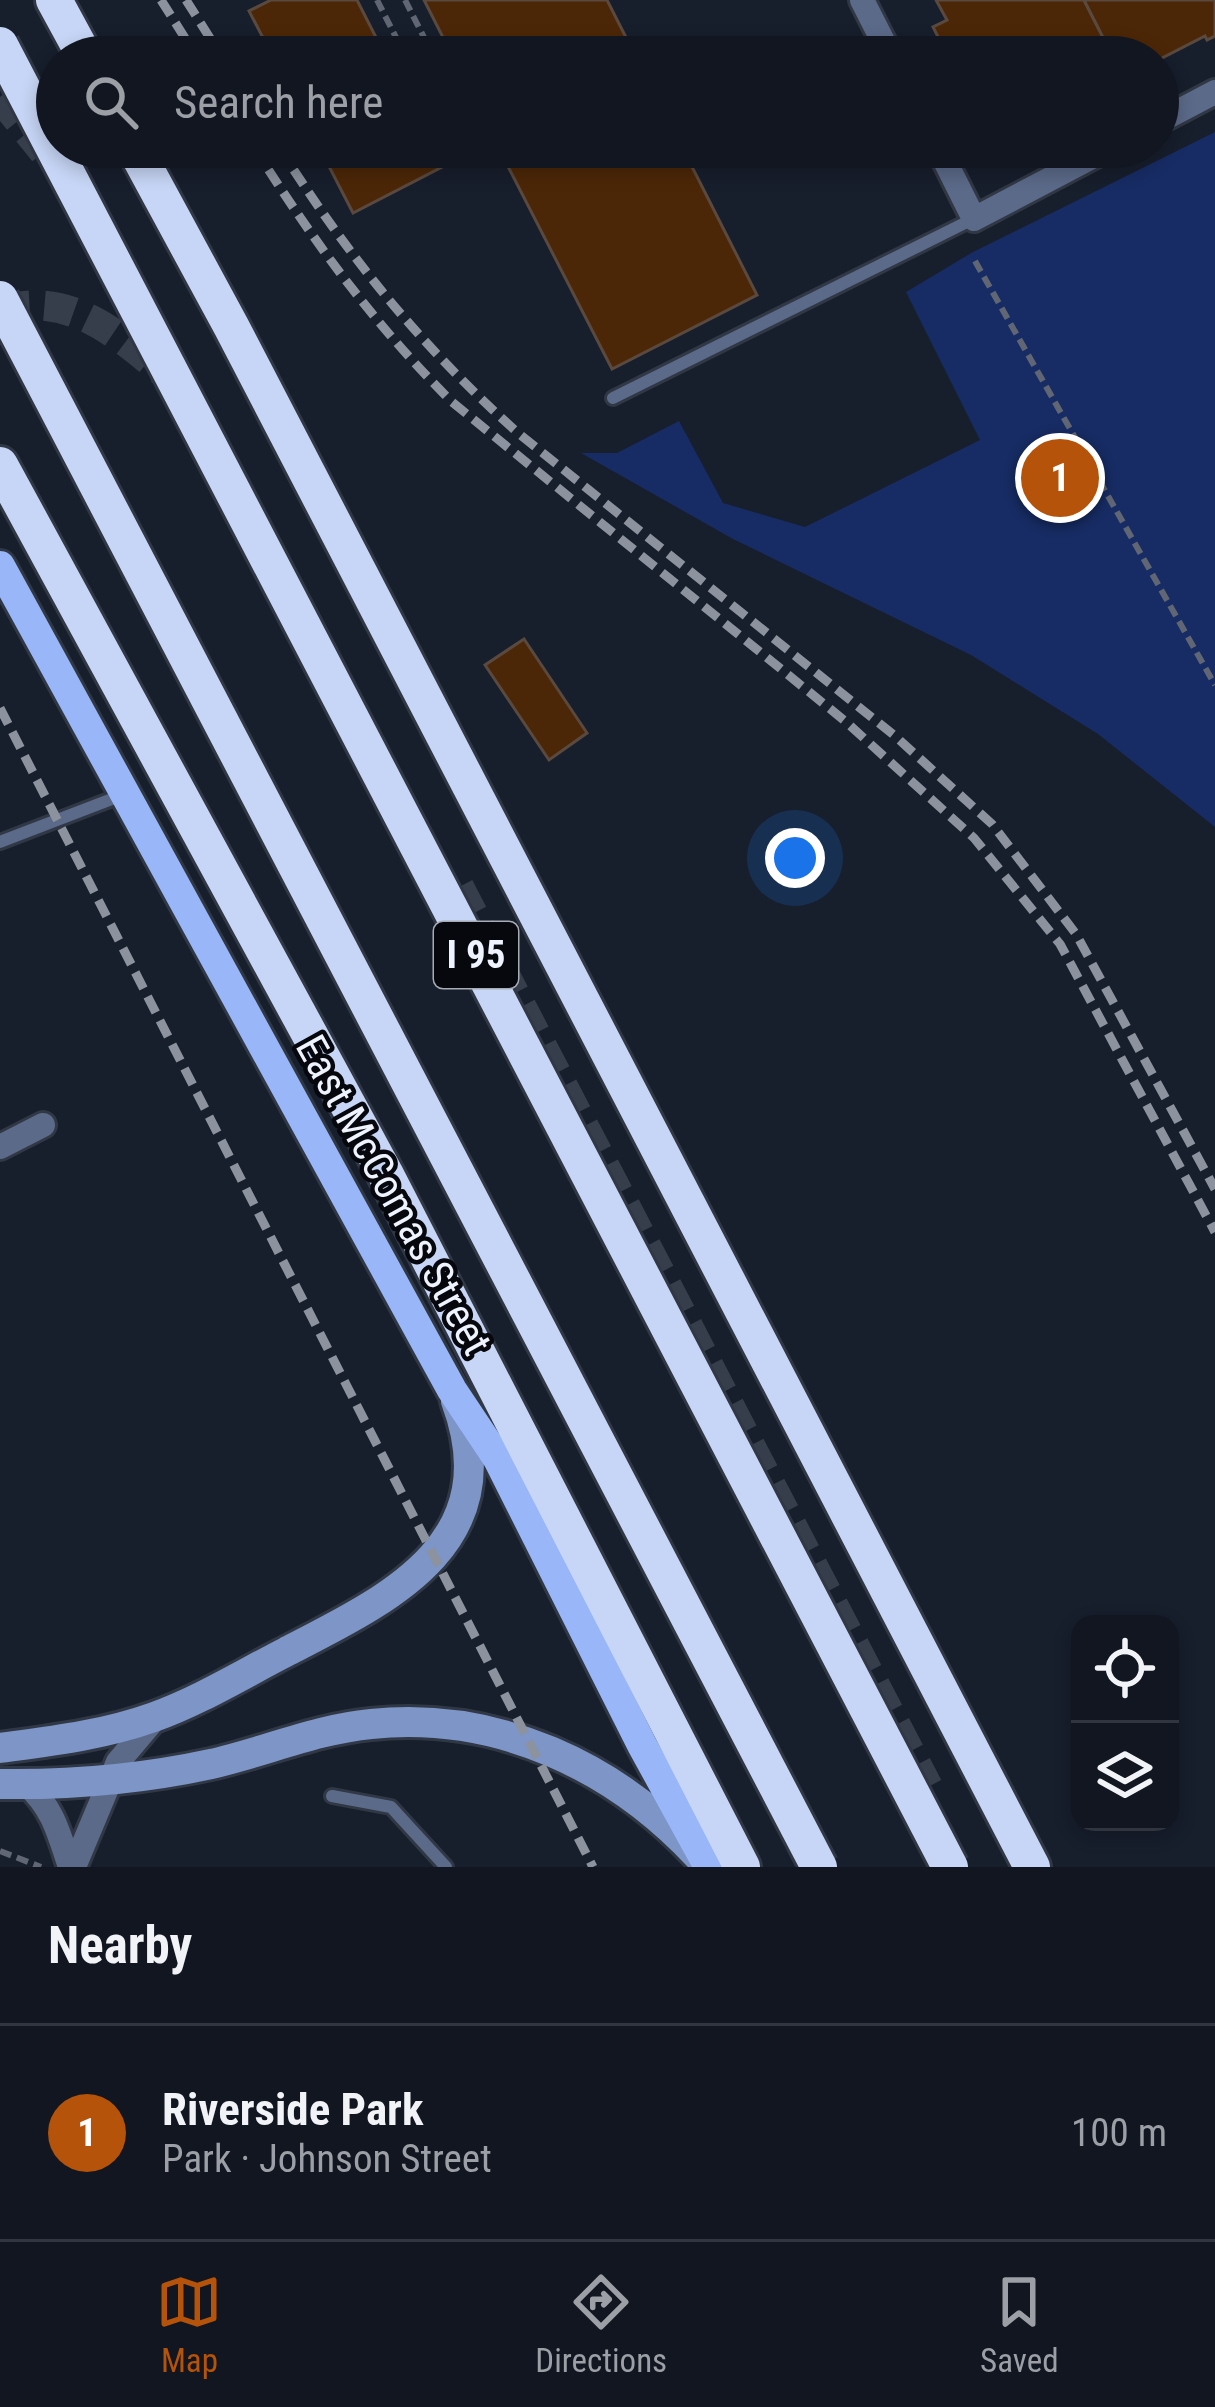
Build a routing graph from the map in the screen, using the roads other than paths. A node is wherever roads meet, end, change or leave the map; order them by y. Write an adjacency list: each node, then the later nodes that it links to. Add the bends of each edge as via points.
1 (54, 0): 3 (highway)
2 (862, 0): 4 (street)
3 (74, 36)
4 (881, 36)
5 (0, 45): 8 (highway, I 95, bridge)
6 (1215, 92): 7 (street)
7 (1179, 111)
8 (36, 114)
9 (64, 168): 33 (highway, I 95, bridge)
10 (145, 168): 34 (highway)
11 (948, 168): 13 (street)
12 (1071, 168): 13 (street)
13 (974, 219): 15 (lane)
14 (0, 299): 32 (highway, bridge)
15 (614, 398)
16 (0, 465): 31 (highway, via 385,1173)
17 (0, 566): 18 (main road, East McComas Street)
18 (126, 794): 19 (lane); 22 (main road, East McComas Street)
19 (0, 842)
20 (43, 1125): 21 (street)
21 (0, 1147)
22 (452, 1390): 23 (street, via 466,1439 466,1478 446,1540 422,1572 369,1610); 30 (main road, East McComas Street, via 498,1459)
23 (156, 1717): 24 (street); 25 (street)
24 (0, 1748)
25 (110, 1778): 26 (street); 28 (street); 30 (street, via 238,1758 368,1724 471,1726 553,1750 606,1778)
26 (13, 1784): 28 (street, via 43,1798)
27 (332, 1796): 29 (lane, via 391,1807)
28 (72, 1867)
29 (446, 1867)
30 (708, 1867)
31 (742, 1867)
32 (819, 1867)
33 (950, 1867)
34 (1031, 1867)

